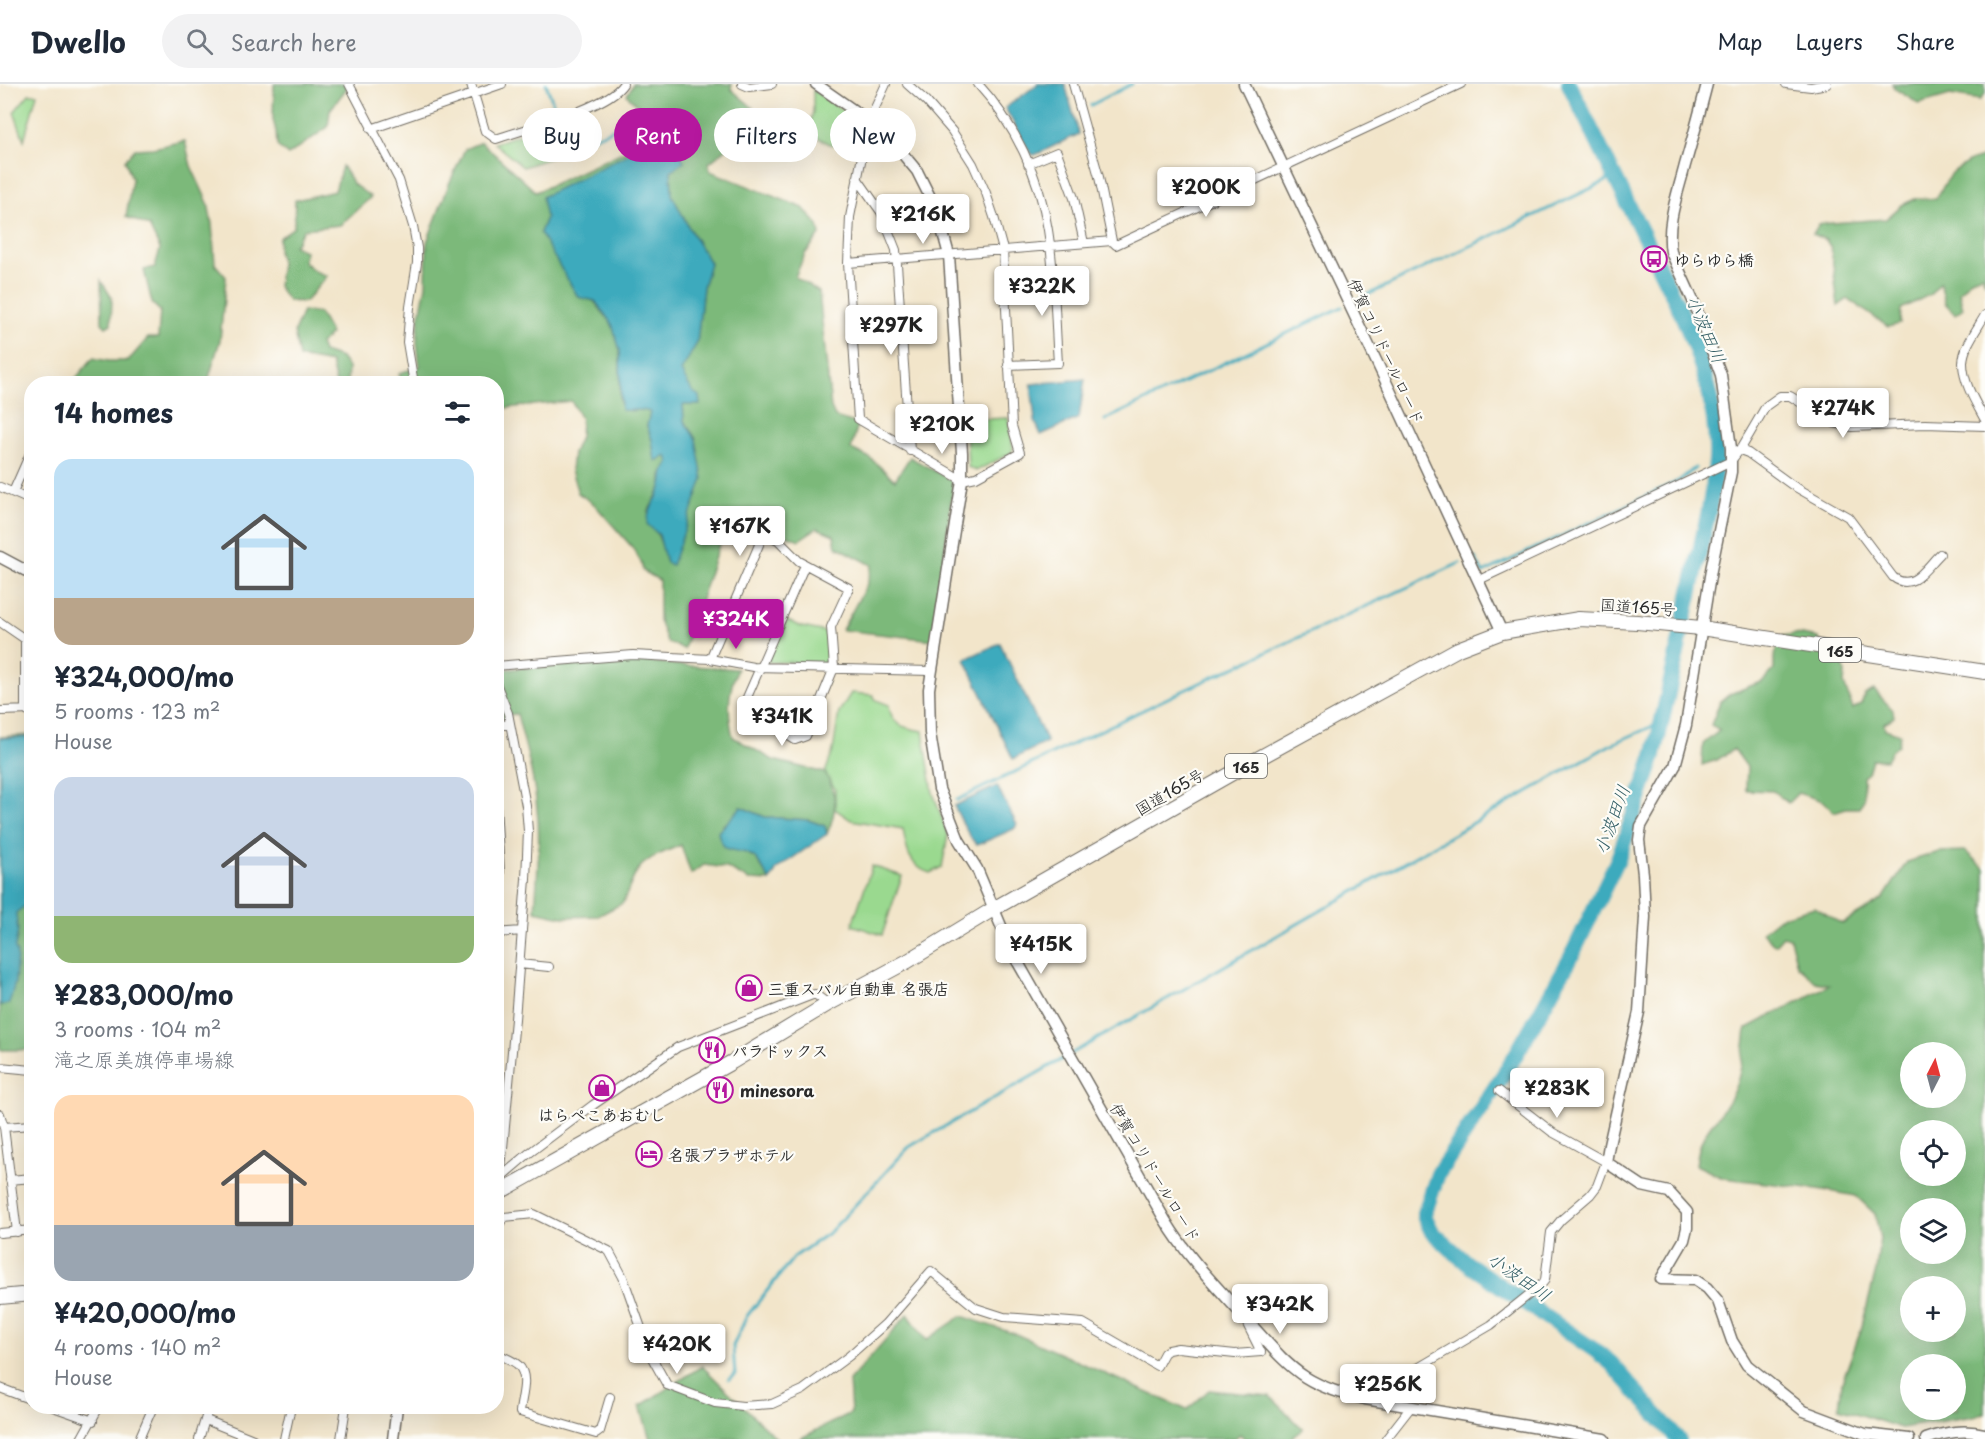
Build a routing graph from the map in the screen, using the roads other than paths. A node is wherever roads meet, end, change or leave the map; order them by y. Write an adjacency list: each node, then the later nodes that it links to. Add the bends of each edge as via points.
1 (349, 84): 20 (street)
2 (471, 84): 17 (street)
3 (502, 84): 17 (street)
4 (622, 84): 17 (street, via 587,108 496,139 485,131)
5 (742, 84): 6 (street)
6 (772, 84)
7 (816, 84): 18 (street, 伊賀コリドールロード)
8 (886, 84): 19 (street)
9 (907, 84): 29 (street, via 952,131 973,164)
10 (978, 84): 23 (street, via 1007,124)
11 (1073, 84): 26 (street)
12 (1244, 84): 24 (street, 伊賀コリドールロード)
13 (1461, 84): 24 (street)
14 (1707, 84): 40 (street, via 1677,194 1669,243 1721,375 1726,403)
15 (1786, 84): 16 (street)
16 (1827, 84)
17 (473, 94): 20 (street)
18 (849, 108)
19 (875, 108)
20 (371, 129): 35 (street, via 399,180 417,248 407,342)
21 (860, 162): 25 (street)
22 (910, 162): 30 (street, 伊賀コリドールロード, via 937,211)
23 (1028, 164): 27 (street, via 1057,152 1074,198); 28 (street, via 1043,207)
24 (1284, 168): 26 (street, via 1116,245); 50 (street, 伊賀コリドールロード)
25 (857, 178): 31 (street, via 881,212); 32 (street)
26 (1112, 241): 27 (street)
27 (1084, 243): 28 (street)
28 (1050, 246): 29 (street); 34 (street, via 1058,363)
29 (1003, 250): 30 (street); 34 (street)
30 (949, 255): 31 (street); 42 (street, 伊賀コリドールロード)
31 (898, 260): 32 (street); 39 (street)
32 (848, 263): 39 (street, via 858,419)
33 (1985, 315): 36 (street, via 1963,362 1967,385)
34 (1008, 365): 42 (street, via 1012,426 1020,453 976,477)
35 (413, 376)
36 (1985, 420)
37 (1985, 426): 38 (street, via 1852,427 1834,423 1790,396 1780,396 1766,406)
38 (1740, 450): 40 (street); 46 (street, via 1848,517 1898,582 1916,580)
39 (910, 451): 42 (street)
40 (1726, 463): 50 (street); 52 (street, via 1729,483)
41 (24, 473): 44 (street)
42 (962, 480): 59 (street, 伊賀コリドールロード)
43 (0, 487): 44 (street)
44 (14, 492): 45 (street)
45 (24, 497)
46 (1940, 554)
47 (0, 557): 49 (street)
48 (805, 565): 55 (street, via 778,540 764,533); 57 (street); 58 (street, via 849,588 831,627)
49 (24, 570)
50 (1479, 580): 53 (street, 伊賀コリドールロード)
51 (0, 622): 54 (street)
52 (1698, 628): 53 (highway, 国道165号 / 165, via 1588,619); 60 (highway, 国道165号 / 165); 81 (street, via 1686,725 1675,766 1641,826 1645,917 1640,1012)
53 (1502, 632): 66 (highway, 国道165号 / 165, via 1458,649)
54 (24, 638)
55 (710, 659): 56 (street, via 633,655); 57 (street)
56 (504, 665)
57 (760, 667): 58 (street); 58 (street, via 745,708 795,740 806,736)
58 (834, 668): 59 (street)
59 (931, 671): 66 (street, 伊賀コリドールロード, via 928,709 939,789 959,840)
60 (1985, 672)
61 (504, 703): 64 (street)
62 (24, 710): 63 (street)
63 (0, 711)
64 (510, 724): 65 (street); 67 (street, via 528,825)
65 (504, 725)
66 (994, 908): 71 (highway, 国道165号 / 165); 92 (street, 伊賀コリドールロード, via 1012,952 1174,1236)
67 (522, 931): 68 (street); 69 (street)
68 (504, 932)
69 (519, 964): 70 (street); 72 (street)
70 (549, 967)
71 (828, 1005): 82 (street, via 815,994 678,1047 585,1110); 85 (highway, 国道165号 / 165)
72 (515, 1019): 73 (street); 80 (street)
73 (524, 1023)
74 (0, 1067): 75 (street)
75 (24, 1069)
76 (1499, 1091): 81 (street, via 1552,1132)
77 (0, 1114): 79 (street)
78 (24, 1126): 79 (street)
79 (3, 1127): 84 (street)
80 (504, 1143)
81 (1606, 1162): 97 (street, via 1590,1195 1551,1232 1545,1280 1533,1292 1478,1333); 118 (street, via 1642,1186 1669,1192 1684,1208 1688,1220 1686,1234 1661,1280 1695,1280 1707,1288 1718,1301 1732,1341 1746,1365 1811,1415 1865,1434)
82 (504, 1175)
83 (24, 1179): 84 (street)
84 (10, 1180): 88 (street)
85 (504, 1190)
86 (504, 1217): 92 (street, via 534,1214 609,1251 623,1277 651,1356 668,1385 715,1403 772,1404 804,1390 885,1324 931,1271 976,1308 1004,1317 1083,1323 1157,1366 1164,1353 1178,1348 1235,1354 1261,1352)
87 (24, 1231): 88 (street)
88 (17, 1232): 89 (street)
89 (0, 1233)
90 (24, 1295): 91 (highway)
91 (0, 1297)
92 (1243, 1315): 97 (street, 伊賀コリドールロード, via 1304,1376)
93 (504, 1357): 95 (street, via 519,1365 523,1374 520,1412 596,1434)
94 (0, 1388): 96 (street)
95 (610, 1396)
96 (24, 1397)
97 (1365, 1399): 98 (street, 伊賀コリドールロード)
98 (1411, 1407): 116 (street); 117 (street, 伊賀コリドールロード)
99 (72, 1414): 107 (street)
100 (96, 1414): 107 (street)
101 (150, 1414): 110 (street)
102 (207, 1414): 106 (street)
103 (289, 1414): 113 (street)
104 (345, 1414): 114 (street)
105 (397, 1414): 115 (street)
106 (206, 1420): 111 (street); 112 (street)
107 (93, 1421): 109 (street)
108 (1985, 1434): 119 (street, via 1952,1431)
109 (81, 1439)
110 (139, 1439)
111 (199, 1439)
112 (253, 1439)
113 (284, 1439)
114 (341, 1439)
115 (393, 1439)
116 (1386, 1439)
117 (1604, 1439)
118 (1909, 1439)
119 (1926, 1439)

